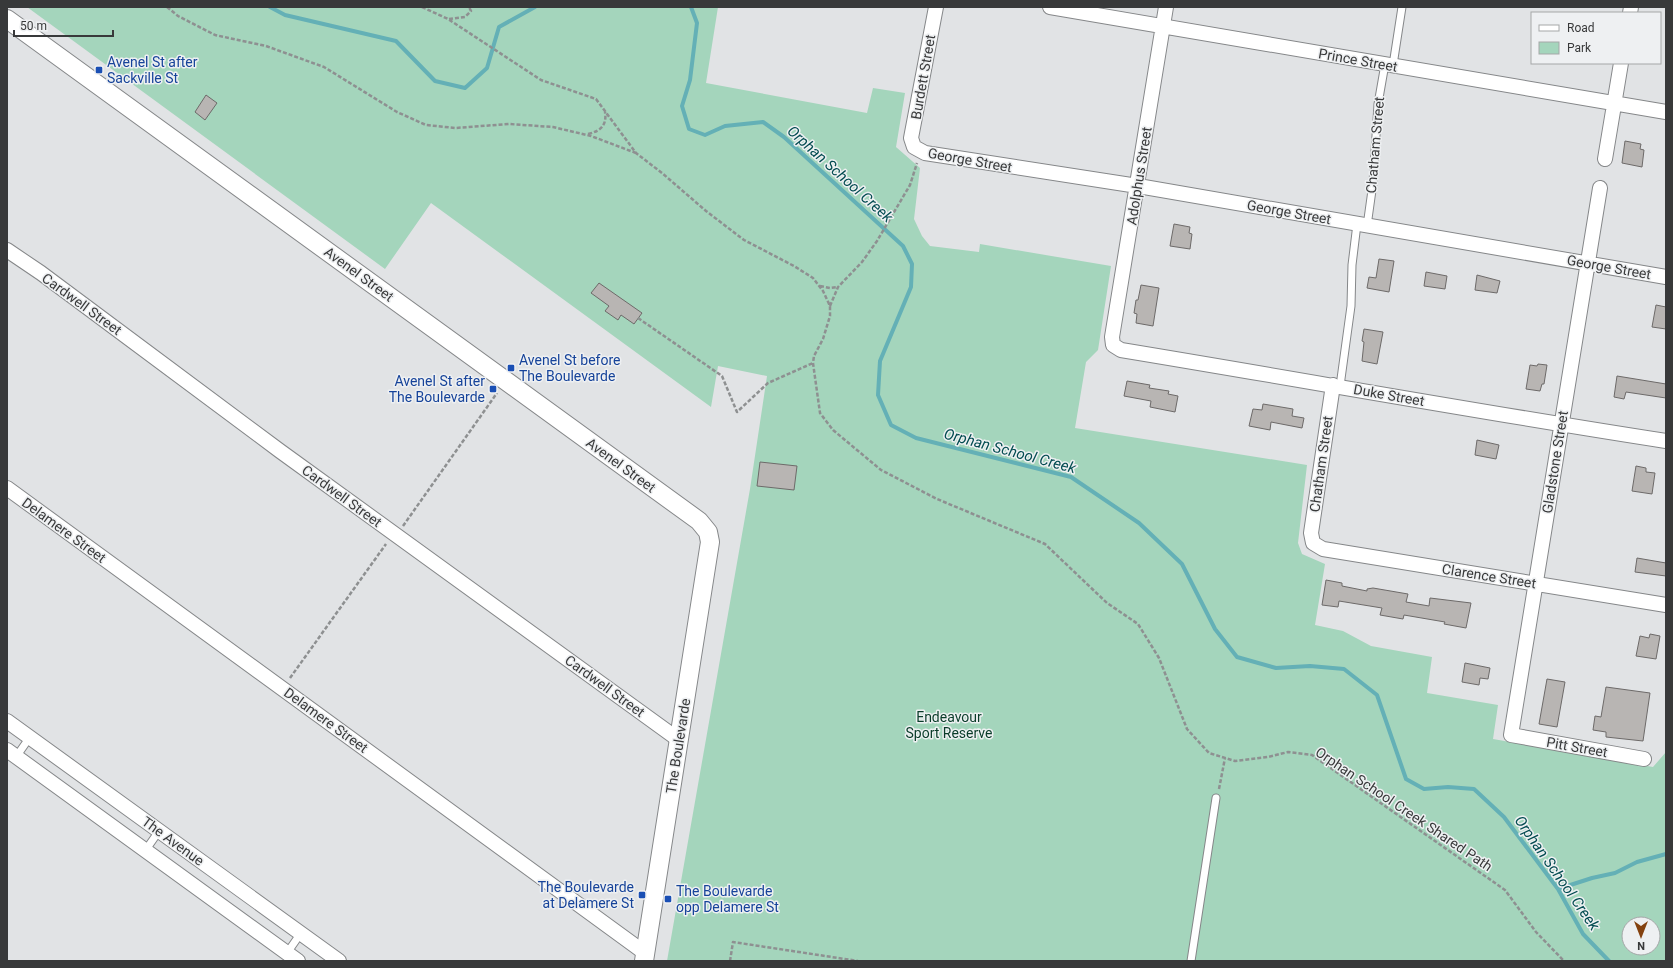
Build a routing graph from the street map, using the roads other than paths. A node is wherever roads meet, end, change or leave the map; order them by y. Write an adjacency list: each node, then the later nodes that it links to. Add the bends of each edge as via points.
1 (936, 7): 11 (street, Burdett Street, via 912,138)
2 (1050, 7): 6 (street, Prince Street)
3 (1166, 7): 6 (street, Adolphus Street)
4 (1402, 7): 8 (lane, Chatham Street)
5 (7, 20): 24 (street, Avenel Street, via 702,523)
6 (1163, 26): 8 (street, Prince Street); 13 (street, Adolphus Street)
7 (1621, 64): 9 (street)
8 (1389, 65): 9 (street, Prince Street); 15 (lane, Chatham Street, via 1378,104 1373,183)
9 (1614, 104): 10 (street, Prince Street); 12 (street)
10 (1666, 112)
11 (918, 149): 13 (street, George Street, via 933,155)
12 (1605, 159)
13 (1137, 186): 15 (street, George Street); 19 (street, Adolphus Street, via 1112,337)
14 (1600, 188): 17 (street, Gladstone Street)
15 (1362, 225): 17 (street, George Street); 20 (lane, Chatham Street, via 1352,265 1351,306)
16 (7, 250): 31 (street, Cardwell Street)
17 (1588, 264): 18 (street, George Street); 21 (street, Gladstone Street)
18 (1666, 277)
19 (1113, 345): 20 (street, Duke Street, via 1121,350)
20 (1336, 385): 21 (street, Duke Street); 25 (street, Chatham Street, via 1311,533)
21 (1561, 425): 22 (street, Duke Street); 26 (street, Gladstone Street)
22 (1666, 441)
23 (7, 488): 39 (street, Delamere Street)
24 (708, 532): 31 (street, The Boulevarde, via 710,542)
25 (1314, 543): 26 (street, Clarence Street, via 1323,549)
26 (1536, 584): 27 (street, Clarence Street); 29 (street, Gladstone Street)
27 (1666, 605)
28 (7, 721): 30 (street, The Avenue)
29 (1511, 735): 33 (street, Pitt Street)
30 (30, 737): 32 (lane); 35 (street, The Avenue)
31 (679, 740): 39 (street, The Boulevarde)
32 (11, 754): 36 (street, The Avenue)
33 (1644, 759)
34 (1216, 798): 41 (lane)
35 (159, 830): 36 (lane); 37 (street, The Avenue)
36 (145, 851): 38 (street, The Avenue)
37 (301, 933): 38 (lane); 40 (street, The Avenue)
38 (292, 957)
39 (645, 957)
40 (339, 961)
41 (1191, 961)

